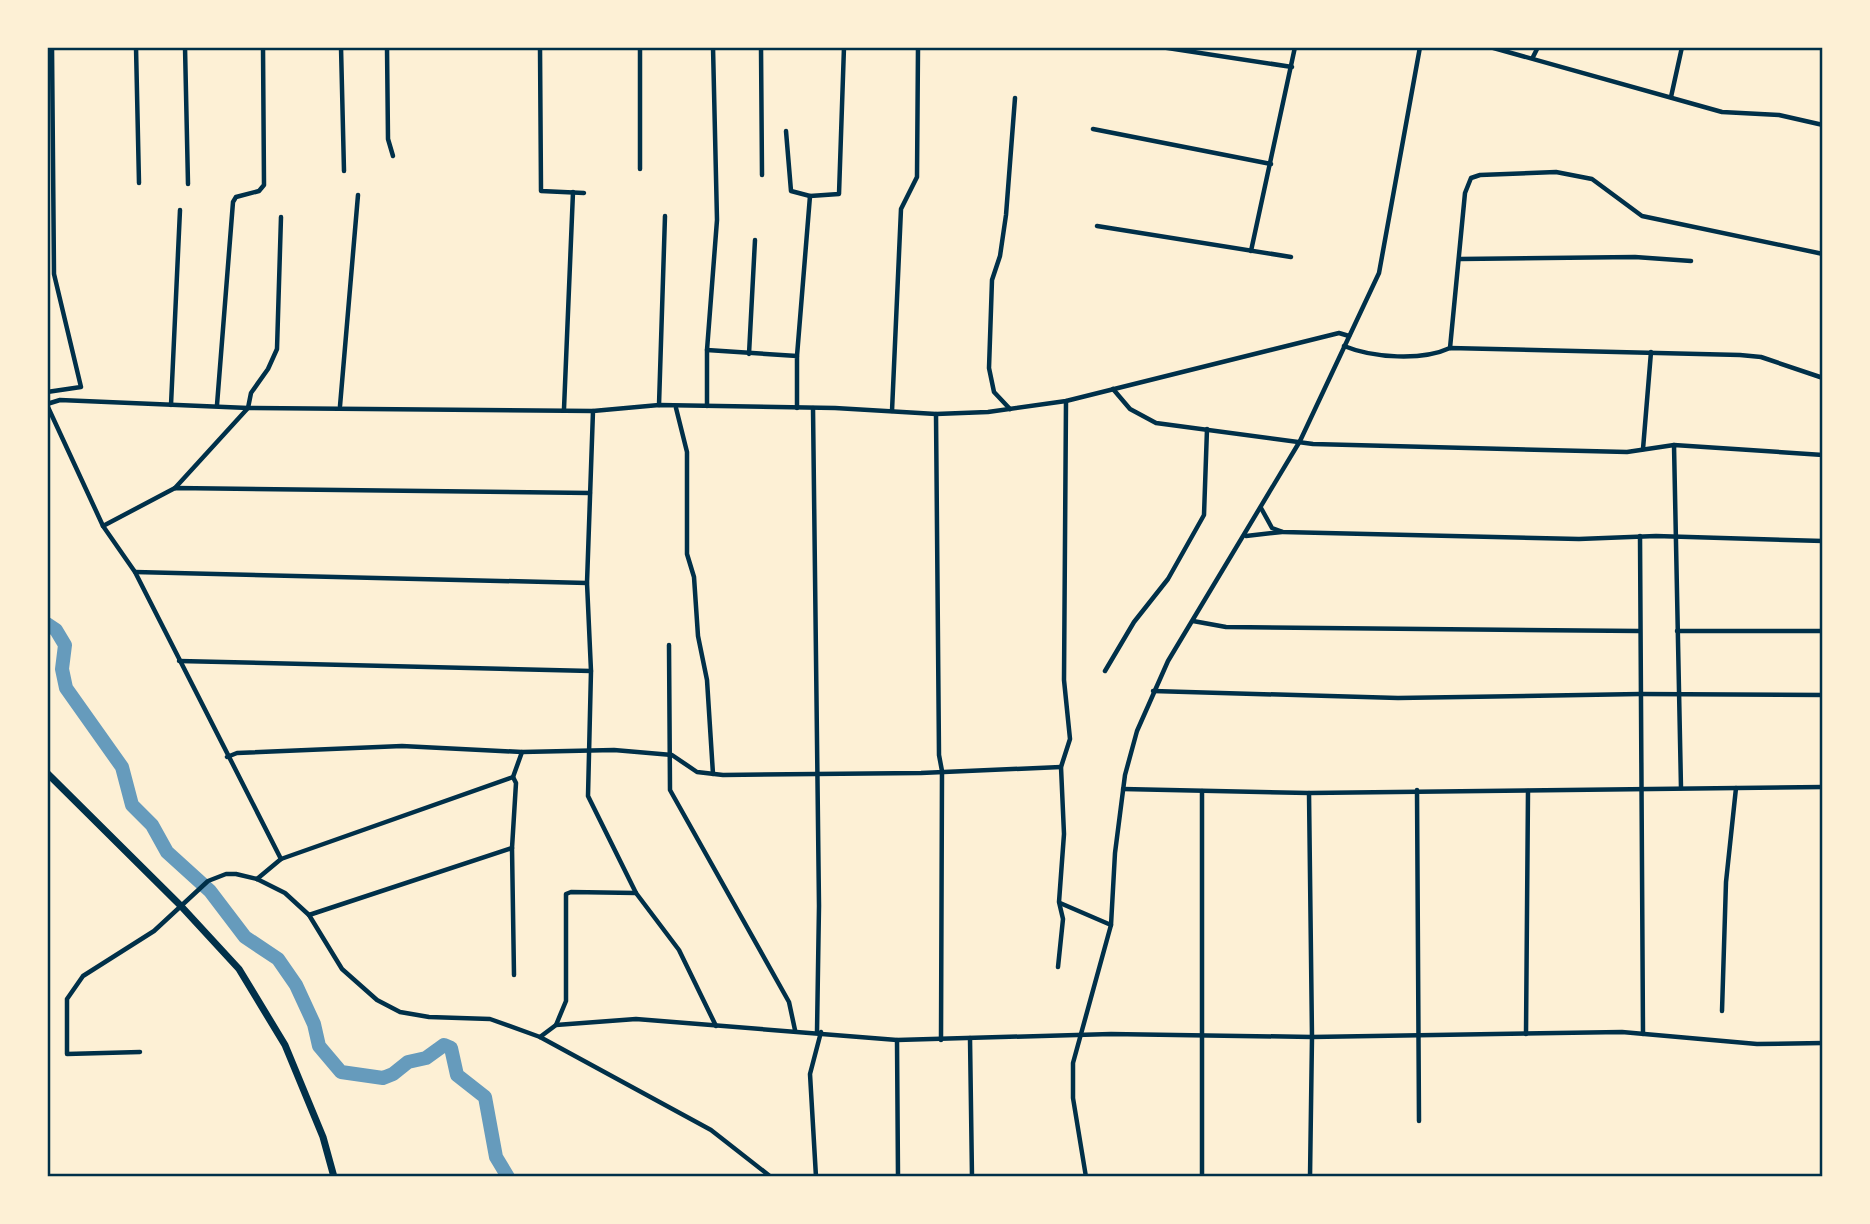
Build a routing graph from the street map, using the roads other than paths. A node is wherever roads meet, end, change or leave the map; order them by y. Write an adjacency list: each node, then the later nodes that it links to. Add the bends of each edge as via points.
1 (52, 47): 56 (street, via 54,274 81,387)
2 (136, 47): 31 (street)
3 (186, 47): 32 (street)
4 (263, 47): 60 (street, via 264,185 233,202)
5 (341, 47): 29 (street)
6 (387, 47): 26 (street, via 388,139)
7 (540, 47): 33 (street, via 541,191)
8 (640, 47): 28 (street)
9 (713, 47): 50 (street, via 717,220)
10 (761, 47): 30 (street)
11 (844, 47): 36 (street, via 842,189 834,196)
12 (918, 47): 71 (street, via 917,177 901,209)
13 (1161, 47): 20 (street)
14 (1294, 47): 20 (street)
15 (1420, 47): 47 (street, via 1379,273)
16 (1490, 47): 19 (street)
17 (1538, 47): 19 (street)
18 (1682, 47): 21 (street)
19 (1532, 57): 21 (street)
20 (1292, 67): 27 (street)
21 (1671, 97): 23 (street, via 1722,112 1779,115)
22 (1015, 99): 69 (street, via 1006,215 992,280 989,368 994,392)
23 (1823, 125)
24 (1093, 129): 27 (street)
25 (786, 131): 36 (street, via 789,187)
26 (393, 156)
27 (1271, 164): 42 (street)
28 (640, 169)
29 (344, 171)
30 (762, 175)
31 (139, 183)
32 (188, 184)
33 (573, 192): 34 (street); 68 (street)
34 (583, 192)
35 (358, 195): 62 (street)
36 (810, 196): 53 (street)
37 (180, 210): 59 (street)
38 (665, 216): 61 (street)
39 (281, 217): 64 (street, via 277,349 251,393)
40 (1097, 226): 42 (street)
41 (755, 240): 52 (street)
42 (1251, 251): 44 (street)
43 (1823, 254): 45 (street, via 1642,216 1592,179 1556,172 1512,172 1471,178 1465,193)
44 (1291, 257)
45 (1460, 259): 46 (street, via 1635,257); 49 (street)
46 (1691, 261)
47 (1349, 336): 48 (street); 55 (street, via 1339,333)
48 (1344, 346): 49 (street, via 1373,353 1436,354); 74 (street)
49 (1450, 348): 51 (street)
50 (707, 350): 52 (street); 63 (street)
51 (1651, 352): 54 (street, via 1761,357); 76 (street)
52 (749, 354): 53 (street)
53 (797, 356): 66 (street)
54 (1823, 378)
55 (1113, 389): 57 (street); 73 (street, via 1143,419)
56 (47, 391)
57 (1066, 401): 69 (street); 105 (street, via 1064,680 1070,739)
58 (47, 405): 59 (street, via 60,400); 81 (street)
59 (171, 405): 60 (street)
60 (217, 405): 64 (street)
61 (659, 405): 65 (street); 70 (street)
62 (340, 406): 64 (street); 68 (street)
63 (706, 406): 65 (street); 66 (street)
64 (248, 408): 78 (street)
65 (676, 408): 109 (street, via 687,452 687,554 707,680)
66 (797, 408): 67 (street)
67 (813, 408): 71 (street); 107 (street)
68 (564, 409): 70 (street)
69 (1010, 410): 72 (street)
70 (593, 411): 79 (street)
71 (892, 411): 72 (street)
72 (936, 414): 106 (street)
73 (1207, 429): 74 (street); 96 (street, via 1204,515 1168,579 1134,622)
74 (1300, 441): 76 (street); 80 (street)
75 (1674, 445): 76 (street); 77 (street); 85 (street)
76 (1643, 449)
77 (1823, 456)
78 (175, 488): 79 (street); 81 (street)
79 (590, 493): 88 (street)
80 (1260, 507): 82 (street, via 1272,528); 83 (street)
81 (103, 526): 87 (street)
82 (1283, 532): 83 (street); 84 (street, via 1579,539)
83 (1245, 536): 89 (street)
84 (1640, 536): 85 (street); 90 (street)
85 (1674, 537): 86 (street); 91 (street)
86 (1823, 541)
87 (135, 572): 88 (street); 94 (street)
88 (587, 583): 95 (street)
89 (1193, 621): 90 (street, via 1226,627); 97 (street)
90 (1639, 631): 99 (street)
91 (1677, 631): 92 (street); 98 (street)
92 (1823, 631)
93 (669, 645): 103 (street)
94 (179, 661): 95 (street); 104 (street)
95 (591, 671): 101 (street)
96 (1105, 671)
97 (1153, 691): 99 (street, via 1398,698); 114 (street, via 1137,731)
98 (1678, 693): 99 (street); 100 (street); 112 (street)
99 (1640, 694): 118 (street)
100 (1823, 695)
101 (587, 751): 102 (street); 103 (street); 123 (street, via 588,796)
102 (522, 752): 104 (street, via 402,746 237,753); 110 (street)
103 (672, 755): 109 (street, via 697,772); 133 (street, via 670,790 789,1002)
104 (228, 758): 121 (street)
105 (1061, 767): 106 (street); 124 (street, via 1064,834)
106 (942, 771): 107 (street); 144 (street)
107 (818, 772): 109 (street); 134 (street)
108 (47, 773): 125 (highway)
109 (713, 774)
110 (513, 777): 120 (street); 121 (street)
111 (1823, 787): 113 (street)
112 (1681, 788): 113 (street); 118 (street)
113 (1736, 788): 130 (street, via 1726,882)
114 (1123, 789): 116 (street); 127 (street)
115 (1417, 790): 117 (street); 119 (street); 137 (street)
116 (1202, 791): 119 (street); 138 (street)
117 (1528, 791): 118 (street); 135 (street)
118 (1640, 791): 136 (street)
119 (1308, 793): 141 (street)
120 (512, 848): 126 (street); 129 (street)
121 (281, 859): 122 (street)
122 (257, 878): 125 (street, via 226,874 208,881); 126 (street, via 285,893)
123 (636, 894): 131 (street, via 566,894 566,1001); 132 (street, via 679,950)
124 (1059, 902): 127 (street); 128 (street, via 1063,919)
125 (180, 905): 146 (street, via 154,931 83,976 67,999 67,1054); 148 (highway, via 239,969 285,1045 323,1137)
126 (309, 915): 139 (street, via 341,969 377,1000 410,1014 490,1019)
127 (1111, 925): 140 (street, via 1093,1000)
128 (1058, 967)
129 (514, 975)
130 (1723, 1011)
131 (556, 1025): 132 (street, via 636,1019); 139 (street)
132 (716, 1026): 133 (street)
133 (794, 1030): 134 (street)
134 (819, 1032): 143 (street); 150 (street, via 810,1074)
135 (1526, 1034): 136 (street); 137 (street)
136 (1643, 1034): 145 (street, via 1757,1044)
137 (1419, 1035): 141 (street); 147 (street)
138 (1202, 1036): 140 (street); 141 (street); 154 (street)
139 (540, 1037): 149 (street, via 711,1130)
140 (1078, 1037): 142 (street); 153 (street, via 1073,1098)
141 (1312, 1037): 155 (street)
142 (970, 1038): 144 (street); 152 (street)
143 (897, 1040): 144 (street); 151 (street)
144 (941, 1040)
145 (1823, 1042)
146 (140, 1052)
147 (1419, 1121)
148 (334, 1177)
149 (771, 1177)
150 (816, 1177)
151 (898, 1177)
152 (972, 1177)
153 (1086, 1177)
154 (1202, 1177)
155 (1310, 1177)

